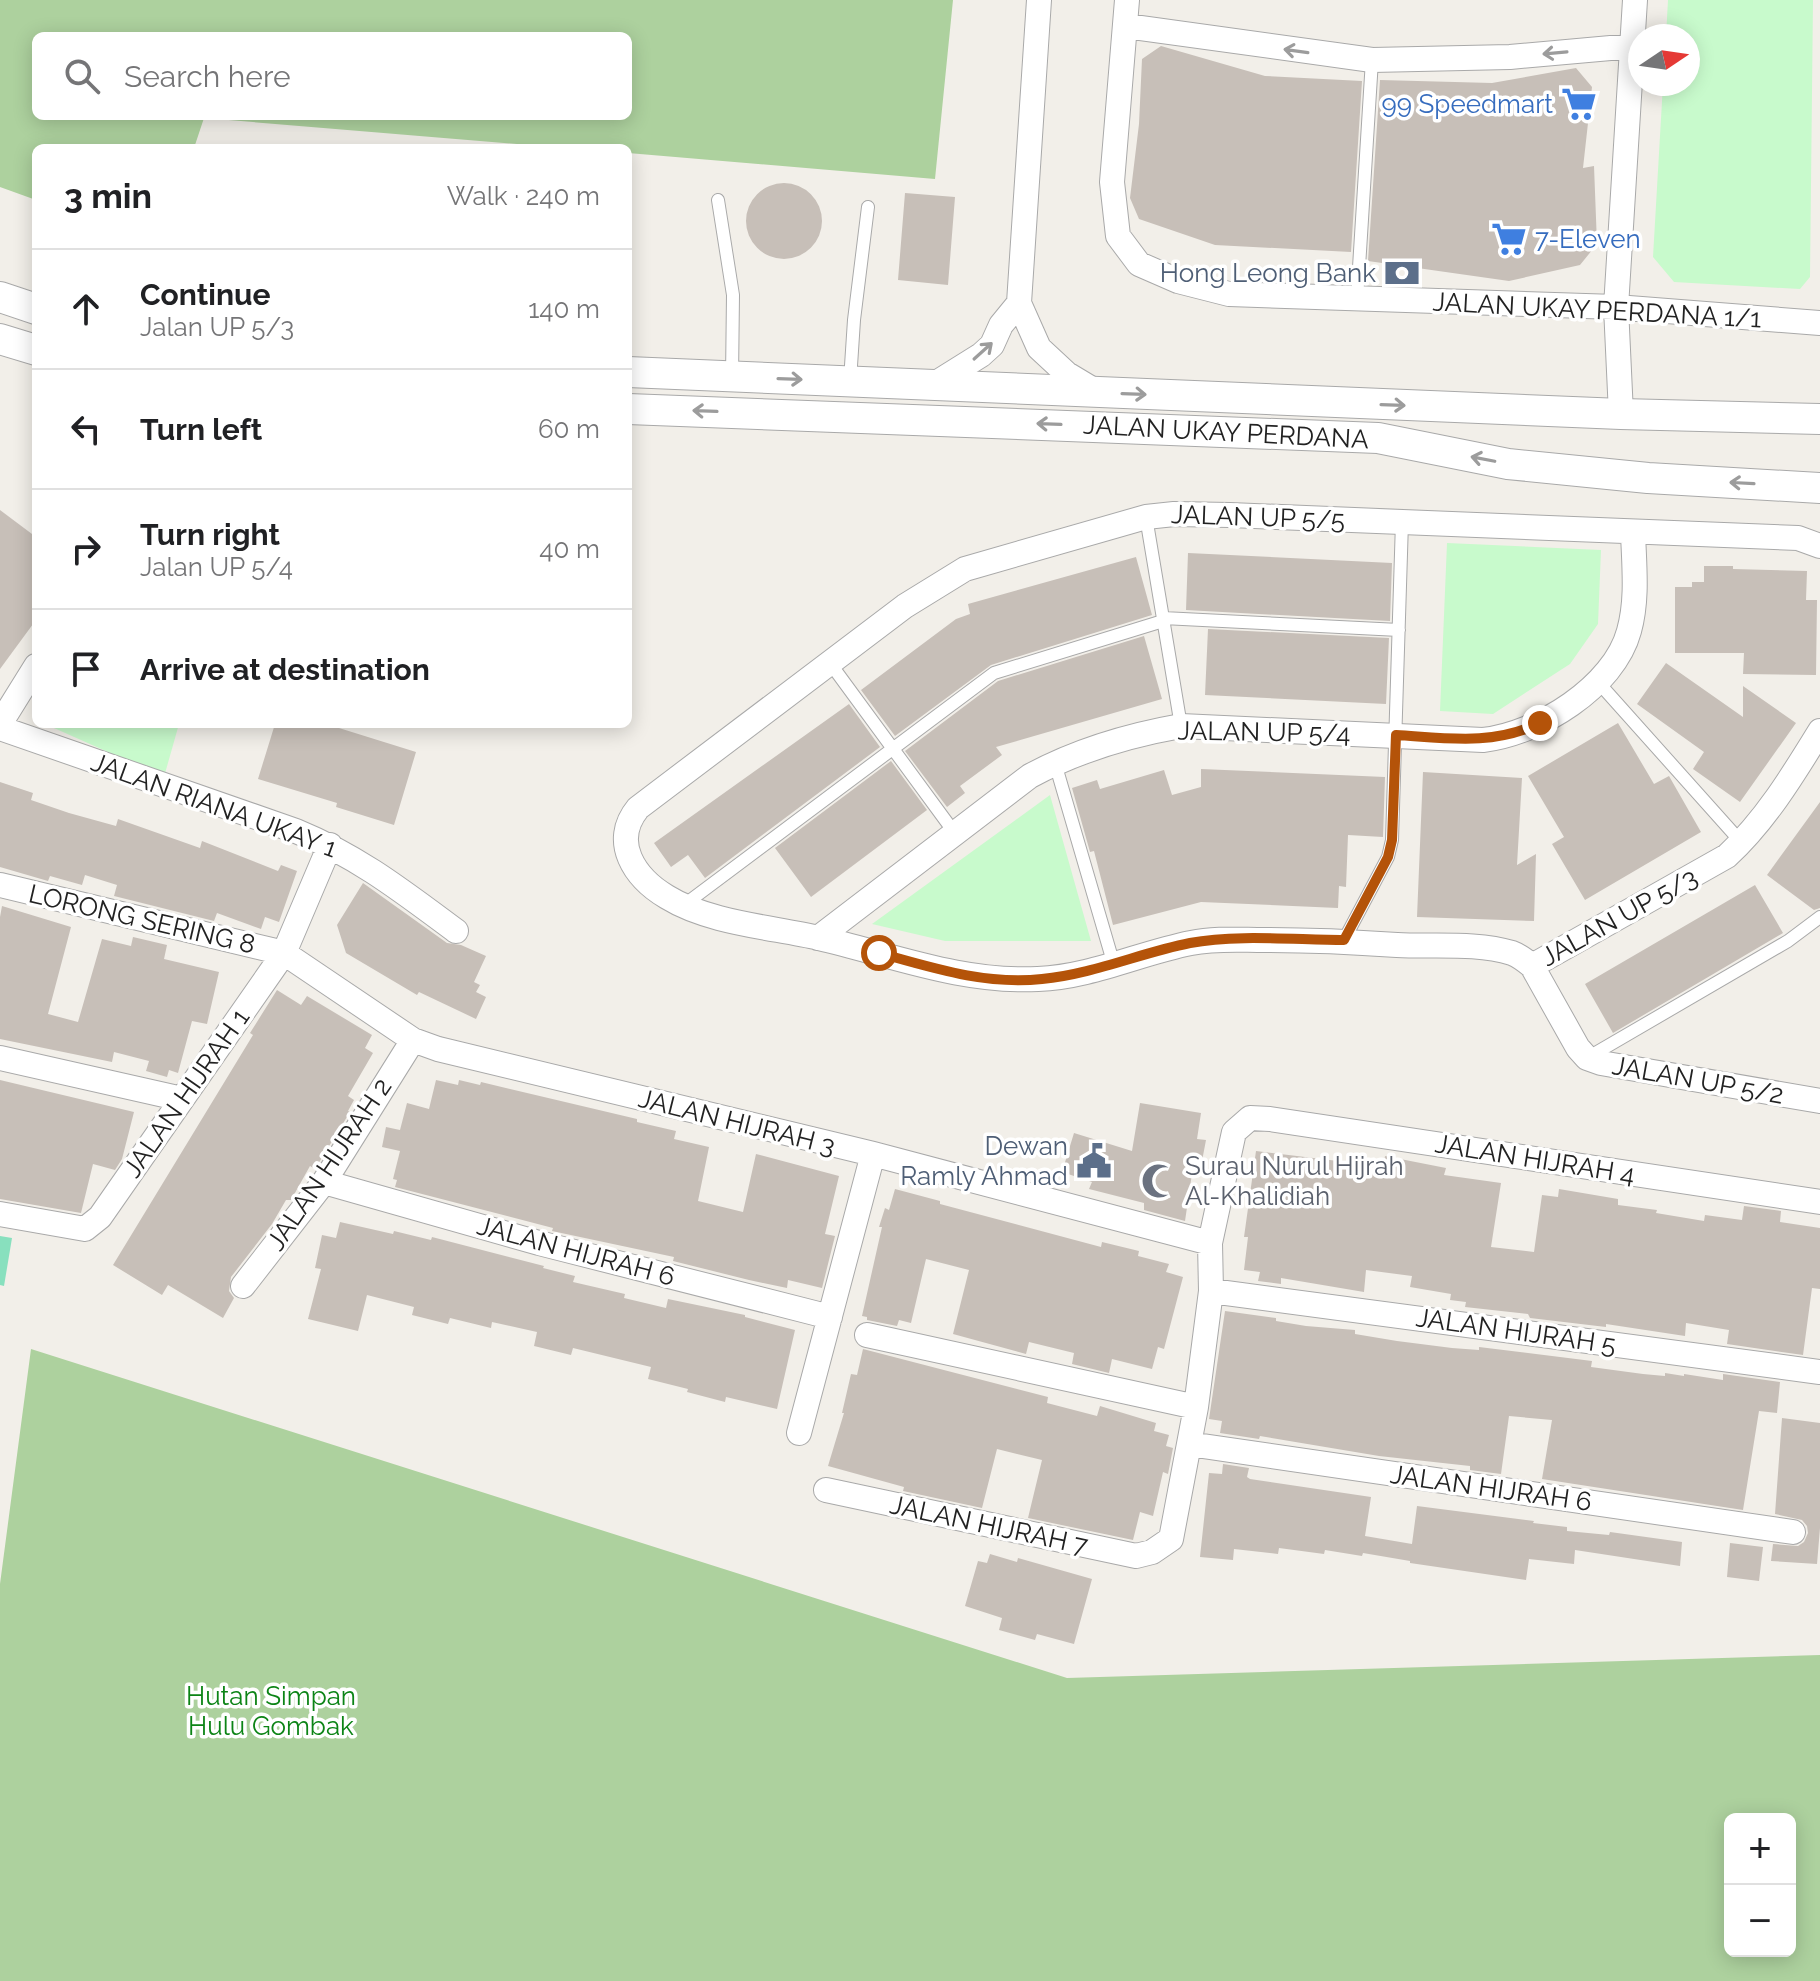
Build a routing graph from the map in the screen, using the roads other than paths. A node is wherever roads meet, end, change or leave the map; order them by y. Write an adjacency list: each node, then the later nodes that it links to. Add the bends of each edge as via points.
1 (1039, 0): 13 (street)
2 (1127, 0): 5 (street)
3 (1635, 0): 4 (street)
4 (1634, 24)
5 (1126, 26): 7 (street, one-way to 5); 12 (street, JALAN UKAY PERDANA 1/1, via 1112,182 1118,236 1139,264 1229,294)
6 (1628, 46): 7 (street, one-way to 7, via 1510,57)
7 (1372, 60): 12 (lane)
8 (1630, 96): 14 (street)
9 (718, 200): 20 (lane, via 733,295)
10 (868, 207): 21 (lane)
11 (0, 297): 15 (street)
12 (1357, 299): 14 (street, JALAN UKAY PERDANA 1/1)
13 (1019, 303): 22 (street, one-way to 13, via 992,345); 23 (street, via 1039,348)
14 (1616, 307): 16 (street, JALAN UKAY PERDANA 1/1); 25 (street)
15 (32, 308)
16 (1820, 323)
17 (0, 339): 18 (street)
18 (32, 349)
19 (632, 372): 20 (street, JALAN UKAY PERDANA)
20 (732, 377): 21 (street, JALAN UKAY PERDANA, one-way to 21)
21 (850, 381): 22 (street, JALAN UKAY PERDANA)
22 (933, 385): 23 (street, JALAN UKAY PERDANA)
23 (1097, 392): 25 (street, JALAN UKAY PERDANA, one-way to 25)
24 (632, 409): 27 (street, JALAN UKAY PERDANA, one-way to 24, via 1508,464 1378,438)
25 (1621, 414): 26 (street, JALAN UKAY PERDANA)
26 (1820, 419)
27 (1820, 488)
28 (1146, 517): 29 (street, JALAN UP 5/5); 32 (lane); 34 (street, JALAN UP 5/5, via 965,569)
29 (1402, 522): 30 (street, JALAN UP 5/5); 33 (lane)
30 (1633, 532): 31 (street, JALAN UP 5/5, via 1798,538); 36 (street, JALAN UP 5/4, via 1634,607 1628,634)
31 (1818, 545)
32 (1163, 620): 33 (lane); 38 (lane); 41 (lane, via 994,673)
33 (1399, 630): 40 (lane)
34 (830, 663): 41 (lane); 46 (street, JALAN UP 5/5, via 638,808 627,826)
35 (32, 673): 37 (street)
36 (1598, 682): 40 (street, JALAN UP 5/4, via 1540,723 1507,737); 44 (lane)
37 (0, 726): 45 (street, JALAN RIANA UKAY 1)
38 (1181, 726): 40 (street, JALAN UP 5/4); 42 (street, JALAN UP 5/4)
39 (1820, 731): 44 (street, JALAN UP 5/3)
40 (1396, 735): 52 (lane, via 1388,857)
41 (893, 749): 43 (lane); 48 (lane)
42 (1055, 763): 43 (street, JALAN UP 5/4); 54 (lane)
43 (954, 832): 51 (street, JALAN UP 5/4)
44 (1742, 843): 55 (street, JALAN UP 5/3, via 1712,866)
45 (330, 845): 50 (street, JALAN RIANA UKAY 1, via 370,867); 53 (street, JALAN HIJRAH 1)
46 (627, 850): 48 (street, JALAN UP 5/3, via 634,869 648,884)
47 (0, 885): 53 (street, LORONG SERING 8)
48 (684, 905): 51 (street, JALAN UP 5/3)
49 (1820, 917): 58 (lane)
50 (456, 931)
51 (818, 938): 54 (street, JALAN UP 5/3, via 993,979 1042,979)
52 (1344, 940): 54 (street, JALAN UP 5/3, via 1214,940); 55 (street, JALAN UP 5/3, via 1486,949 1513,954)
53 (284, 953): 56 (street, JALAN HIJRAH 3); 59 (street, JALAN HIJRAH 1)
54 (1114, 965)
55 (1532, 966): 58 (street, JALAN UP 5/2)
56 (413, 1040): 61 (street, JALAN HIJRAH 3); 62 (street, JALAN HIJRAH 2)
57 (0, 1058): 59 (street)
58 (1587, 1058): 60 (street, JALAN UP 5/2)
59 (182, 1099): 64 (street, JALAN HIJRAH 1, via 100,1217 85,1229)
60 (1820, 1101)
61 (873, 1154): 65 (street, JALAN HIJRAH 3); 68 (street)
62 (324, 1182): 66 (street, JALAN HIJRAH 2); 68 (street, JALAN HIJRAH 6)
63 (1820, 1202): 65 (street, JALAN HIJRAH 4, via 1250,1118 1234,1132)
64 (0, 1214)
65 (1210, 1243): 67 (street)
66 (243, 1286)
67 (1211, 1291): 70 (street, JALAN HIJRAH 5); 71 (street)
68 (830, 1317): 72 (street)
69 (867, 1335): 71 (street)
70 (1820, 1372)
71 (1196, 1407): 73 (street)
72 (799, 1433)
73 (1189, 1444): 74 (street, JALAN HIJRAH 7, via 1171,1539 1136,1556); 75 (street, JALAN HIJRAH 6)
74 (826, 1490)
75 (1793, 1532)

